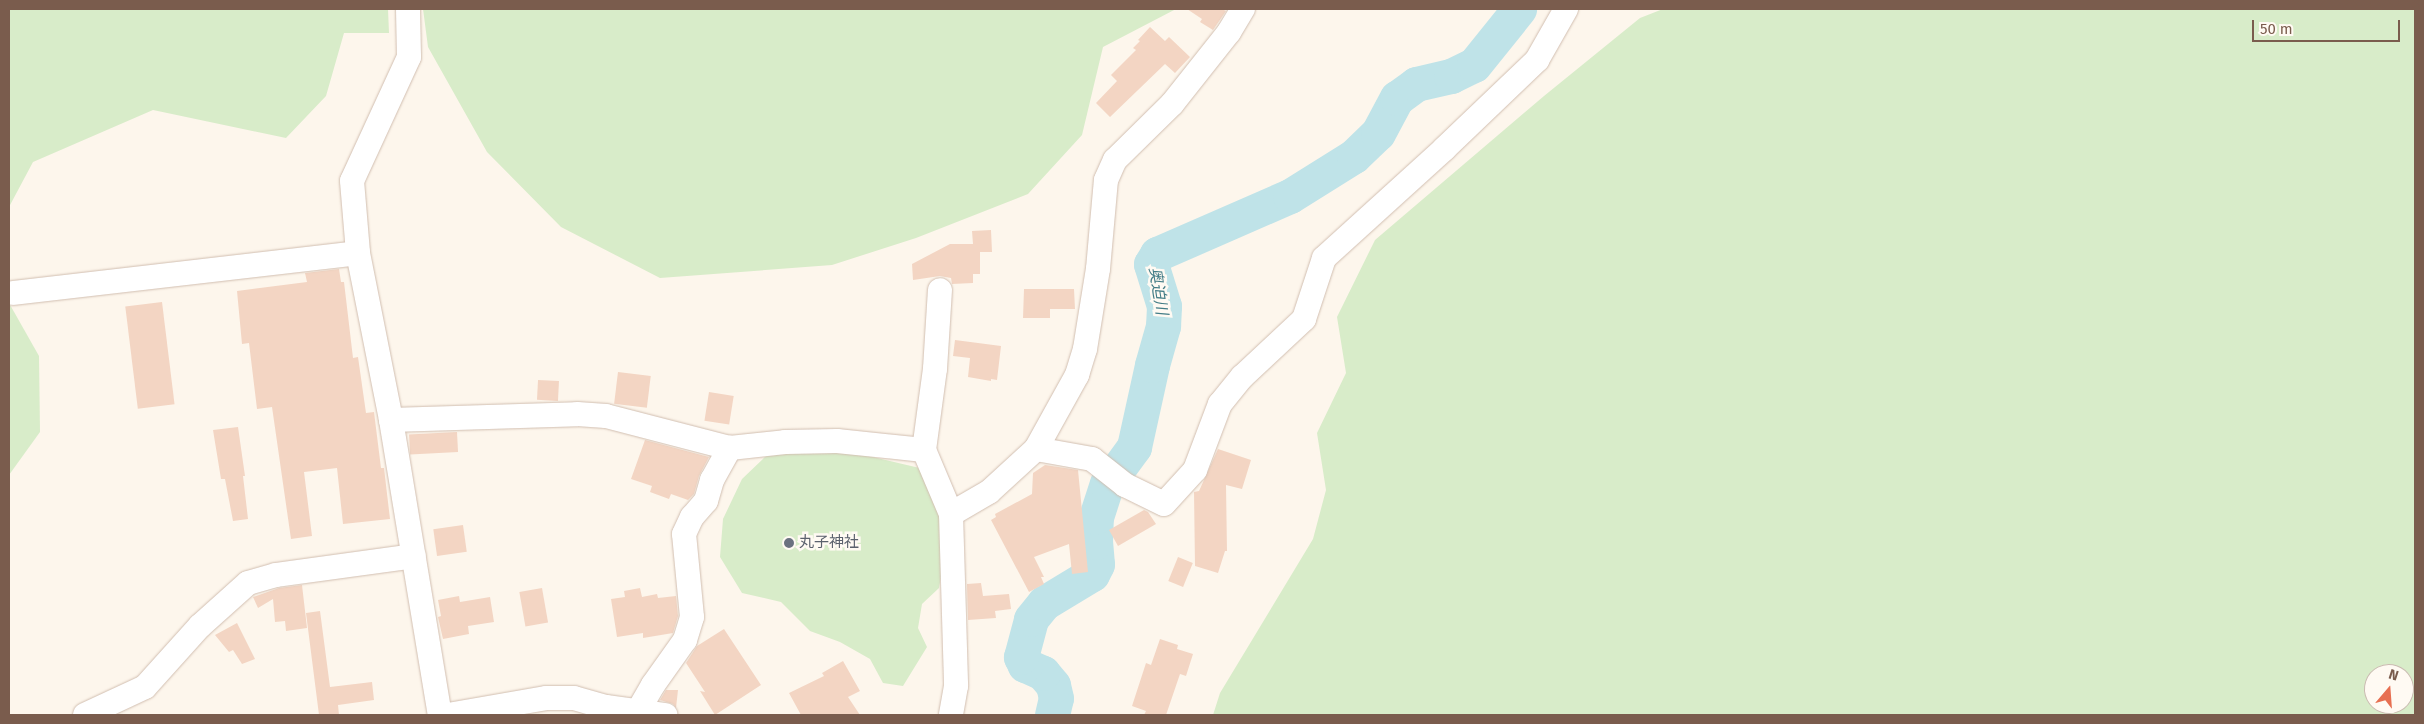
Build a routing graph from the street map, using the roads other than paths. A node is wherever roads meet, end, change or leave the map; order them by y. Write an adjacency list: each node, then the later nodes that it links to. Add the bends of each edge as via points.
1 (408, 9): 4 (street, via 409,57 352,181)
2 (1244, 9): 9 (street, via 1172,104 1115,160 1106,180 1098,269 1085,349 1077,375)
3 (1566, 9): 9 (street, via 1536,60 1324,258 1304,319 1242,377 1220,404 1195,470 1164,504 1125,486 1092,459)
4 (358, 253): 6 (street); 7 (street)
5 (940, 290): 10 (street, via 935,369)
6 (13, 293)
7 (391, 420): 8 (street, via 577,414 606,416); 12 (street)
8 (730, 448): 10 (street, via 836,441); 13 (street, via 712,480 706,501 692,516 684,534 692,617 685,640)
9 (1036, 449): 11 (street, via 989,492)
10 (924, 450): 11 (street)
11 (951, 514): 18 (street, via 956,686)
12 (414, 556): 14 (street, via 276,575 248,583 200,626 145,687); 15 (street)
13 (638, 711): 16 (street, via 574,698 546,698); 17 (street)
14 (85, 715)
15 (440, 715)
16 (448, 715)
17 (665, 715)
18 (951, 715)

